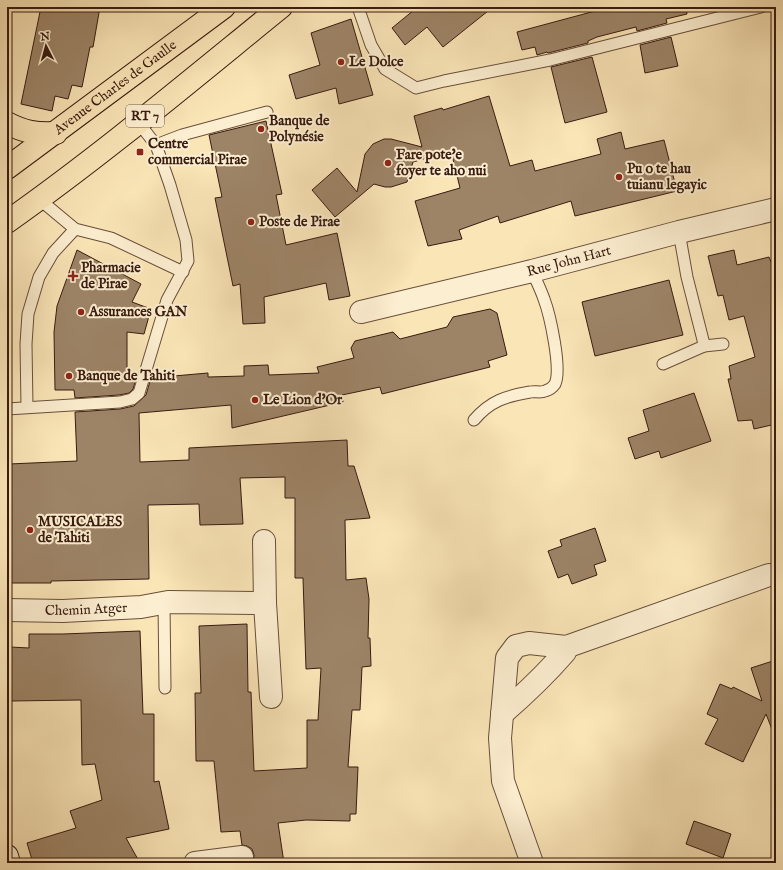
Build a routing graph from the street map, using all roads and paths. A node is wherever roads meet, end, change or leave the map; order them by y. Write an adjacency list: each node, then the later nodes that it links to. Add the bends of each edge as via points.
1 (224, 7): 8 (main road, Avenue Charles de Gaulle / RT 7)
2 (281, 7): 6 (main road, RT 7)
3 (358, 7): 4 (lane, via 371,45 385,69 416,88 444,80 550,60)
4 (761, 7)
5 (267, 112): 9 (lane, via 182,135)
6 (138, 122): 9 (lane); 11 (main road, RT 7)
7 (7, 123): 8 (main road, via 38,134)
8 (56, 132): 10 (main road, Avenue Charles de Gaulle / RT 7)
9 (156, 145): 17 (lane, via 186,240 188,261)
10 (7, 168)
11 (39, 199): 13 (main road, RT 7); 14 (lane)
12 (776, 209): 15 (street, Rue John Hart)
13 (7, 222)
14 (74, 229): 17 (lane, via 111,238); 22 (lane, via 53,253 39,277 28,314)
15 (679, 232): 16 (street, Rue John Hart); 20 (lane)
16 (532, 271): 18 (street, Rue John Hart); 24 (lane, via 544,300 553,337 557,366 555,383 543,392 532,391 506,397 484,409)
17 (183, 272): 22 (lane, via 168,300 139,393 132,399 120,402)
18 (362, 312)
19 (723, 344): 20 (lane)
20 (704, 346): 21 (lane)
21 (663, 364)
22 (27, 407): 23 (lane)
23 (7, 409)
24 (474, 420)
25 (264, 541): 28 (street)
26 (769, 575): 30 (street)
27 (164, 603): 28 (street, Chemin Atger); 29 (street, Chemin Atger, via 141,607 63,611); 31 (lane)
28 (266, 603): 32 (street)
29 (7, 610)
30 (566, 646): 33 (street, via 566,652 531,689); 33 (street, via 529,643 516,646 507,658)
31 (165, 688)
32 (270, 696)
33 (502, 714): 38 (street, via 500,738 503,781)
34 (7, 856): 36 (street)
35 (242, 857): 37 (street)
36 (9, 863)
37 (195, 863)
38 (532, 863)

